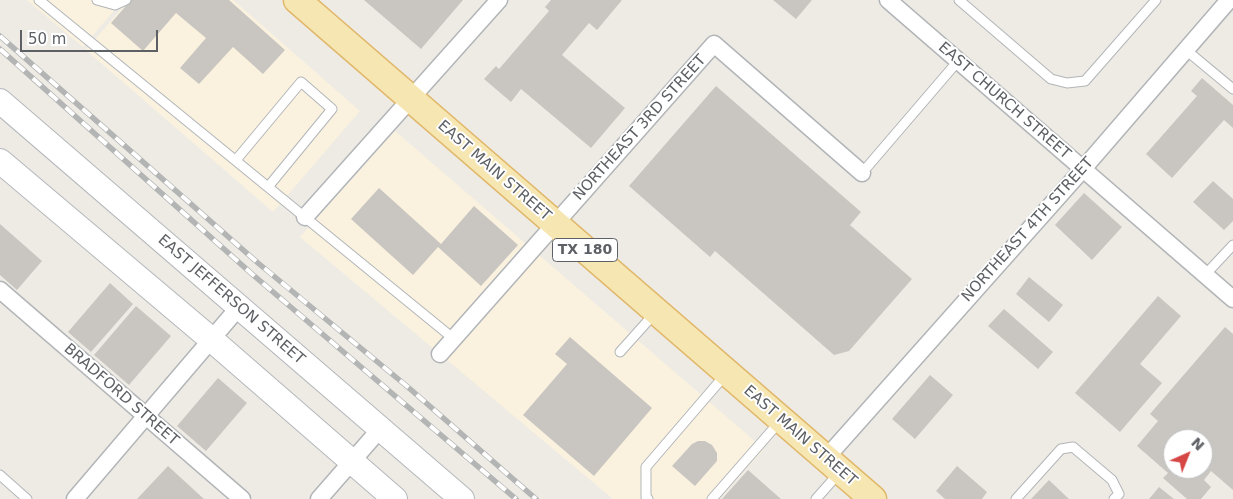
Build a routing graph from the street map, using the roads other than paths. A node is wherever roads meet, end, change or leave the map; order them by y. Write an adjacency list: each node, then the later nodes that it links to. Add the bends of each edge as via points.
1 (39, 0): 15 (lane)
2 (97, 0): 3 (lane, via 115,5)
3 (126, 0)
4 (297, 0): 13 (main road, EAST MAIN STREET / TX 180)
5 (499, 0): 13 (street)
6 (888, 0): 11 (street, EAST CHURCH STREET)
7 (959, 0): 8 (lane, via 1051,79 1067,83 1085,80)
8 (1156, 0)
9 (1228, 0): 10 (street, NORTHEAST 4TH STREET)
10 (1186, 50): 12 (lane); 17 (street, NORTHEAST 4TH STREET)
11 (958, 61): 17 (street, EAST CHURCH STREET); 18 (lane)
12 (1233, 89)
13 (411, 100): 20 (street); 21 (main road, EAST MAIN STREET / TX 180)
14 (0, 101): 26 (main road, EAST JEFFERSON STREET)
15 (236, 160): 19 (lane); 19 (lane, via 301,82 332,110)
16 (0, 161): 29 (main road)
17 (1083, 169): 23 (street, EAST CHURCH STREET); 37 (street, NORTHEAST 4TH STREET)
18 (862, 173): 21 (street, NORTHEAST 3RD STREET, via 714,44)
19 (268, 187): 20 (lane)
20 (305, 217): 28 (lane)
21 (555, 224): 27 (main road, EAST MAIN STREET / TX 180); 28 (street)
22 (1233, 245): 23 (lane)
23 (1205, 276): 25 (street, EAST CHURCH STREET)
24 (0, 290): 33 (street, BRADFORD STREET)
25 (1233, 299)
26 (239, 307): 29 (street); 35 (main road, EAST JEFFERSON STREET)
27 (656, 312): 30 (lane); 32 (main road, EAST MAIN STREET / TX 180)
28 (454, 339): 31 (street)
29 (212, 340): 33 (street); 36 (main road)
30 (620, 352)
31 (440, 354)
32 (727, 373): 34 (main road, EAST MAIN STREET / TX 180); 46 (lane, via 646,467)
33 (146, 417): 41 (street); 42 (street, BRADFORD STREET)
34 (781, 420): 37 (main road, EAST MAIN STREET / TX 180); 47 (lane)
35 (381, 428): 36 (street); 45 (main road, EAST JEFFERSON STREET)
36 (351, 462): 43 (street); 44 (main road)
37 (833, 465): 39 (main road, EAST MAIN STREET / TX 180); 48 (lane)
38 (0, 475): 40 (lane)
39 (865, 497)
40 (27, 499)
41 (75, 499)
42 (242, 499)
43 (319, 499)
44 (395, 499)
45 (462, 499)
46 (648, 499)
47 (712, 499)
48 (816, 499)
49 (1016, 499): 50 (lane, via 1061,449 1073,447 1112,480 1119,494)
50 (1114, 499)

